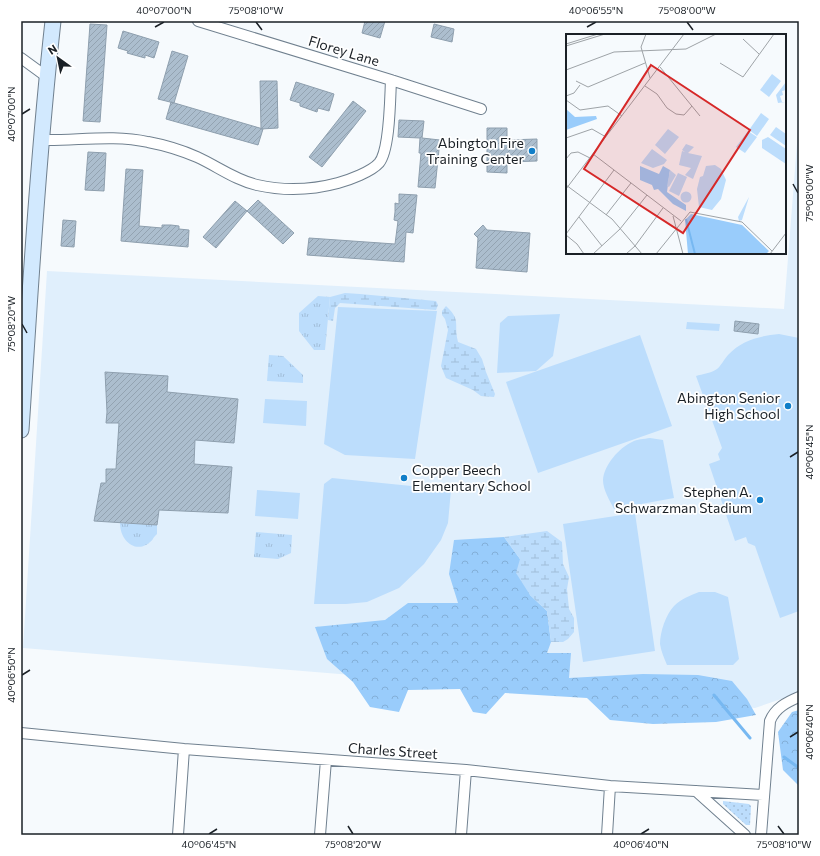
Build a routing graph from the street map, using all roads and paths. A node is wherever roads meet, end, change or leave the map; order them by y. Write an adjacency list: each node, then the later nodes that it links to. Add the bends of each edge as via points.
1 (53, 21): 4 (main road)
2 (198, 21): 5 (street, Florey Lane)
3 (21, 58): 4 (street)
4 (47, 77): 7 (main road)
5 (391, 80): 6 (street, Florey Lane); 7 (street, via 386,145 379,163 352,179 325,186 290,190 256,185 197,157 146,141 113,138)
6 (481, 109)
7 (42, 140): 8 (main road, via 30,272)
8 (22, 407): 9 (main road)
9 (21, 430)
10 (799, 697): 17 (street, via 784,704 772,714)
11 (21, 733): 12 (street, Charles Street)
12 (184, 749): 13 (street, Charles Street); 18 (street)
13 (326, 760): 14 (street, Charles Street); 19 (street)
14 (466, 770): 15 (street, Charles Street); 20 (street)
15 (610, 786): 16 (street, Charles Street); 21 (street)
16 (696, 791): 17 (street, Charles Street); 22 (street)
17 (763, 795): 23 (street)
18 (178, 835)
19 (320, 835)
20 (461, 835)
21 (607, 835)
22 (745, 835)
23 (760, 835)

